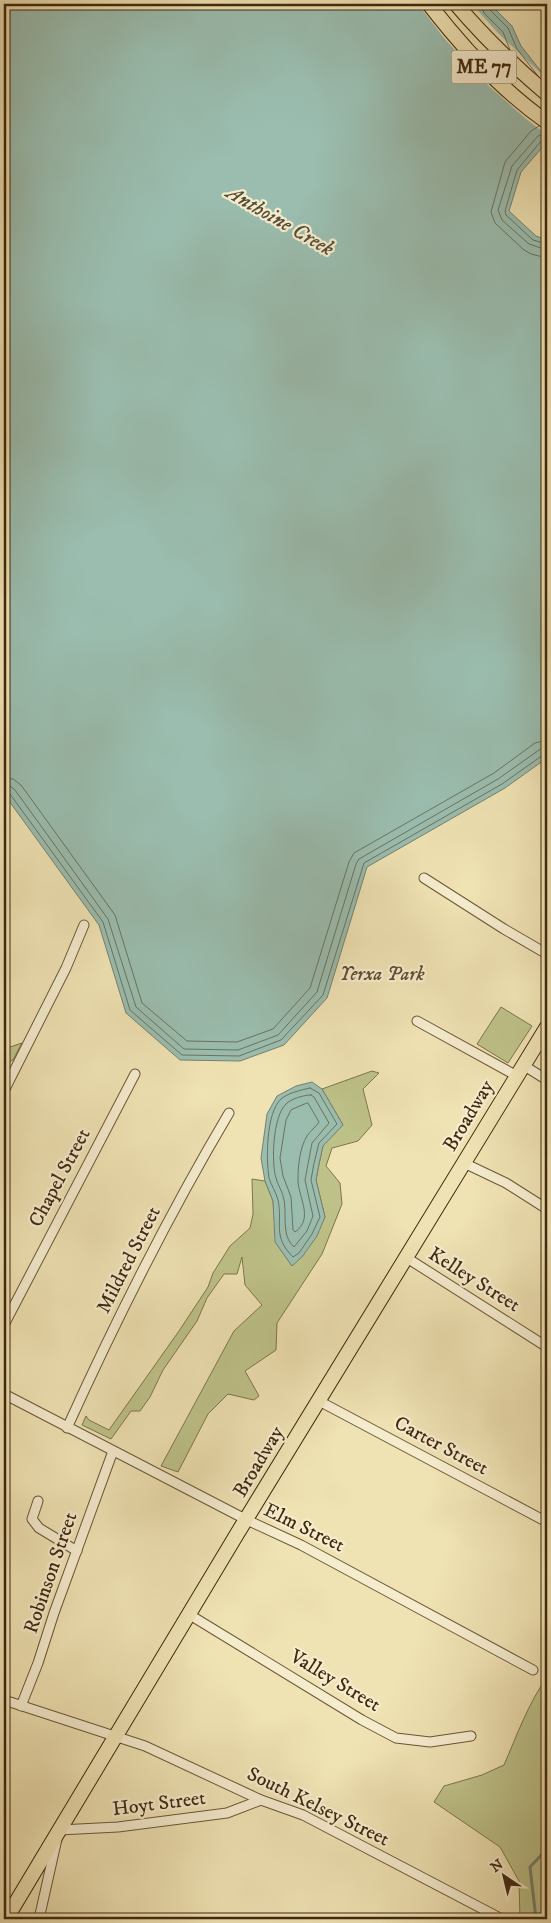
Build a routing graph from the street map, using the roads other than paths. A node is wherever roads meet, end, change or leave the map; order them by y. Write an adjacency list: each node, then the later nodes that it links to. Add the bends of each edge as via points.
1 (429, 4): 4 (main road, ME 77, via 489,73)
2 (456, 4): 3 (main road, ME 77, via 487,39)
3 (547, 94)
4 (547, 122)
5 (424, 878): 7 (street)
6 (84, 925): 13 (street)
7 (547, 954)
8 (417, 1021): 10 (street)
9 (547, 1027): 10 (main road, Broadway)
10 (520, 1071): 12 (street); 15 (main road, Broadway)
11 (135, 1074): 18 (street, Chapel Street)
12 (547, 1080)
13 (4, 1091)
14 (229, 1112): 22 (street, Mildred Street, via 136,1283)
15 (464, 1163): 16 (street, via 506,1183); 17 (main road, Broadway)
16 (547, 1209)
17 (407, 1258): 19 (street, Kelley Street); 21 (main road, Broadway)
18 (4, 1325)
19 (547, 1347)
20 (4, 1394): 22 (street, Elm Street)
21 (320, 1401): 25 (main road, Broadway); 26 (street, Carter Street)
22 (67, 1428): 23 (street, Elm Street)
23 (113, 1451): 25 (street, Elm Street); 27 (street, Robinson Street)
24 (38, 1501): 27 (street, via 32,1519 40,1528)
25 (247, 1520): 28 (main road, Broadway); 29 (street, Elm Street, via 310,1550)
26 (547, 1522)
27 (77, 1551): 31 (street, Robinson Street)
28 (190, 1614): 32 (main road, Broadway); 33 (street, Valley Street, via 396,1738 430,1742)
29 (532, 1670)
30 (4, 1700): 31 (street, South Kelsey Street)
31 (21, 1706): 32 (street, South Kelsey Street)
32 (116, 1736): 34 (street, South Kelsey Street); 35 (main road, Broadway)
33 (471, 1736)
34 (262, 1800): 35 (street, Hoyt Street, via 227,1813 118,1827); 38 (street, South Kelsey Street, via 303,1815)
35 (59, 1830): 36 (main road, Broadway); 37 (street)
36 (6, 1919)
37 (39, 1919)
38 (502, 1919)

